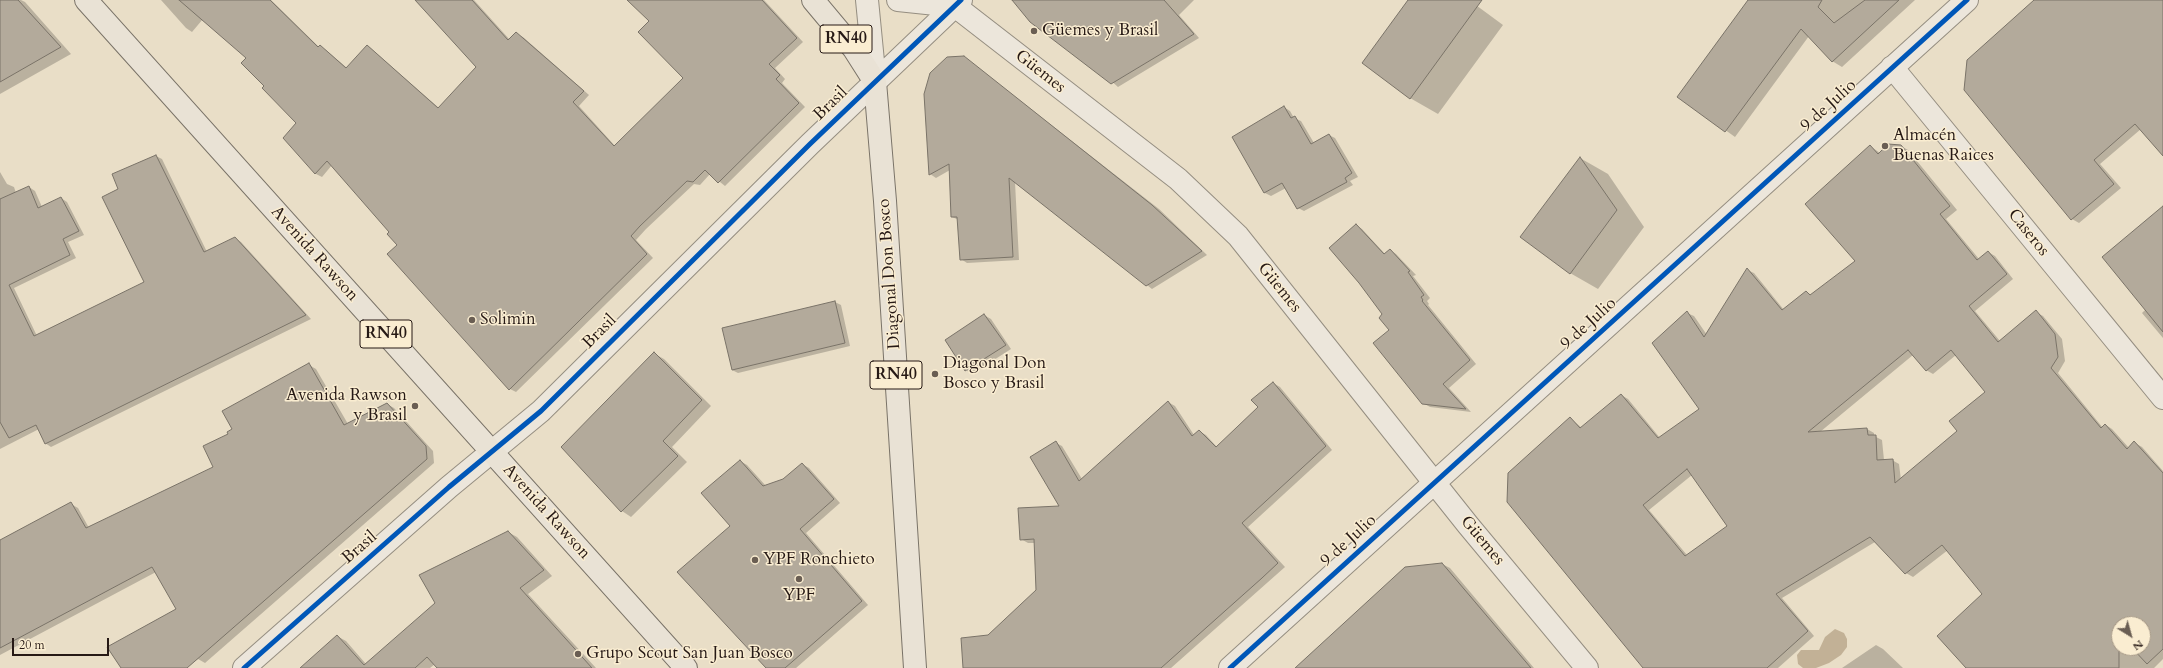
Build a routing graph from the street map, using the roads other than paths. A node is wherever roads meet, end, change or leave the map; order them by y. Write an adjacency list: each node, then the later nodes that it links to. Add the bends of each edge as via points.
1 (86, 0): 10 (main road, Avenida Rawson / RN40)
2 (813, 0): 8 (main road, RN40, via 854,49)
3 (867, 0): 8 (street, Diagonal Don Bosco)
4 (898, 0): 6 (street)
5 (1967, 0): 7 (street, 9 de Julio)
6 (958, 3): 8 (street, Brasil); 11 (street, Güemes, via 1178,180 1238,236)
7 (1892, 67): 9 (street, Caseros); 11 (street, 9 de Julio)
8 (875, 82): 10 (street, Brasil, via 804,149 541,412); 14 (main road, Diagonal Don Bosco / RN40)
9 (2163, 398)
10 (492, 452): 12 (street, Brasil); 13 (main road, Avenida Rawson / RN40)
11 (1434, 482): 15 (street, 9 de Julio); 16 (street, Güemes)
12 (244, 668)
13 (686, 668)
14 (915, 668)
15 (1230, 668)
16 (1588, 668)

